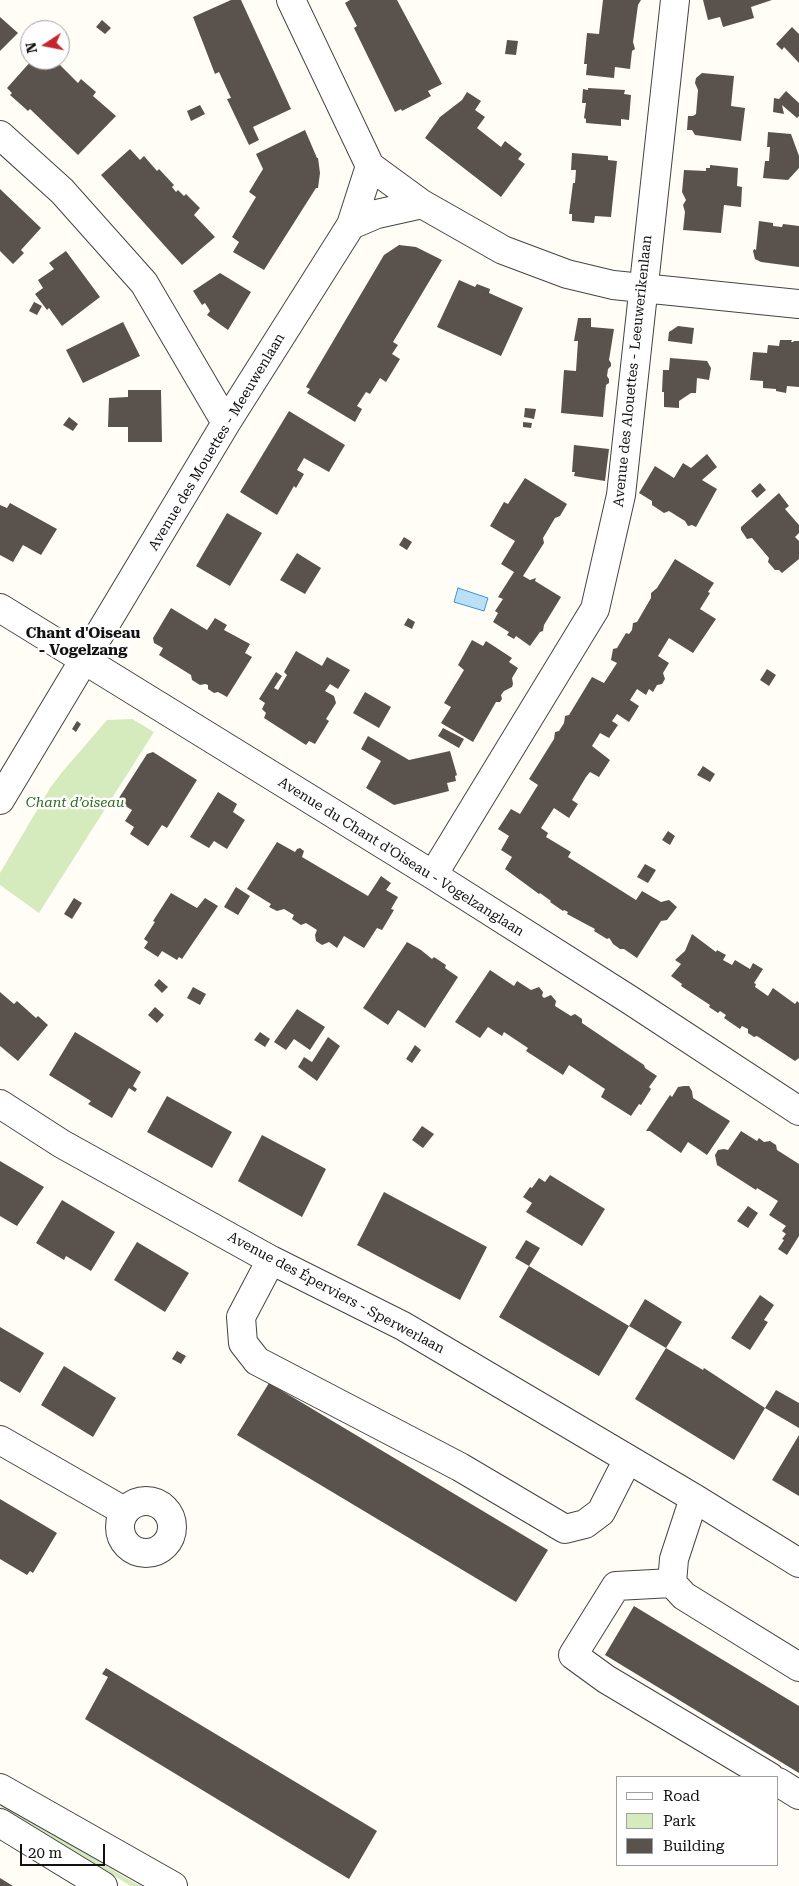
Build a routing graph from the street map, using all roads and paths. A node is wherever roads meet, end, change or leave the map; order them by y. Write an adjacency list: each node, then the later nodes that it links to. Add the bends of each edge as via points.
1 (291, 0): 4 (street)
2 (675, 0): 7 (street, Avenue des Alouettes - Leeuwerikenlaan)
3 (0, 135): 9 (street, via 62,191 144,283)
4 (370, 166): 5 (street); 6 (street, Avenue des Mouettes - Meeuwenlaan)
5 (422, 204): 6 (street, via 377,214); 7 (street, via 503,250 567,274)
6 (351, 225): 9 (street, Avenue des Mouettes - Meeuwenlaan)
7 (643, 287): 8 (street); 13 (street, Avenue des Alouettes - Leeuwerikenlaan, via 621,494 595,608)
8 (799, 304)
9 (226, 423): 11 (street, Avenue des Mouettes - Meeuwenlaan)
10 (0, 608): 11 (street, Avenue du Chant d'Oiseau - Vogelzanglaan)
11 (85, 660): 12 (street, Avenue des Mouettes - Meeuwenlaan); 13 (street, Avenue du Chant d'Oiseau - Vogelzanglaan)
12 (0, 800)
13 (433, 875): 15 (street, Avenue du Chant d'Oiseau - Vogelzanglaan)
14 (0, 1104): 16 (street, Avenue des Éperviers - Sperwerlaan, via 62,1144)
15 (799, 1112)
16 (271, 1260): 18 (street, Avenue des Éperviers - Sperwerlaan, via 403,1326); 18 (street, via 241,1317 243,1343 257,1361 460,1467 565,1529 585,1524 601,1512)
17 (0, 1440): 20 (street)
18 (628, 1459): 19 (street, Avenue des Éperviers - Sperwerlaan)
19 (694, 1498): 21 (street, Avenue des Éperviers - Sperwerlaan); 22 (street, via 674,1559)
20 (124, 1511)
21 (799, 1563)
22 (672, 1583): 23 (street, via 684,1596); 24 (street, via 616,1586 573,1655 606,1680)
23 (799, 1667)
24 (768, 1776)
25 (779, 1783): 27 (street)
26 (0, 1788): 30 (street)
27 (799, 1795)
28 (0, 1823): 29 (street)
29 (103, 1886)
30 (173, 1886)

